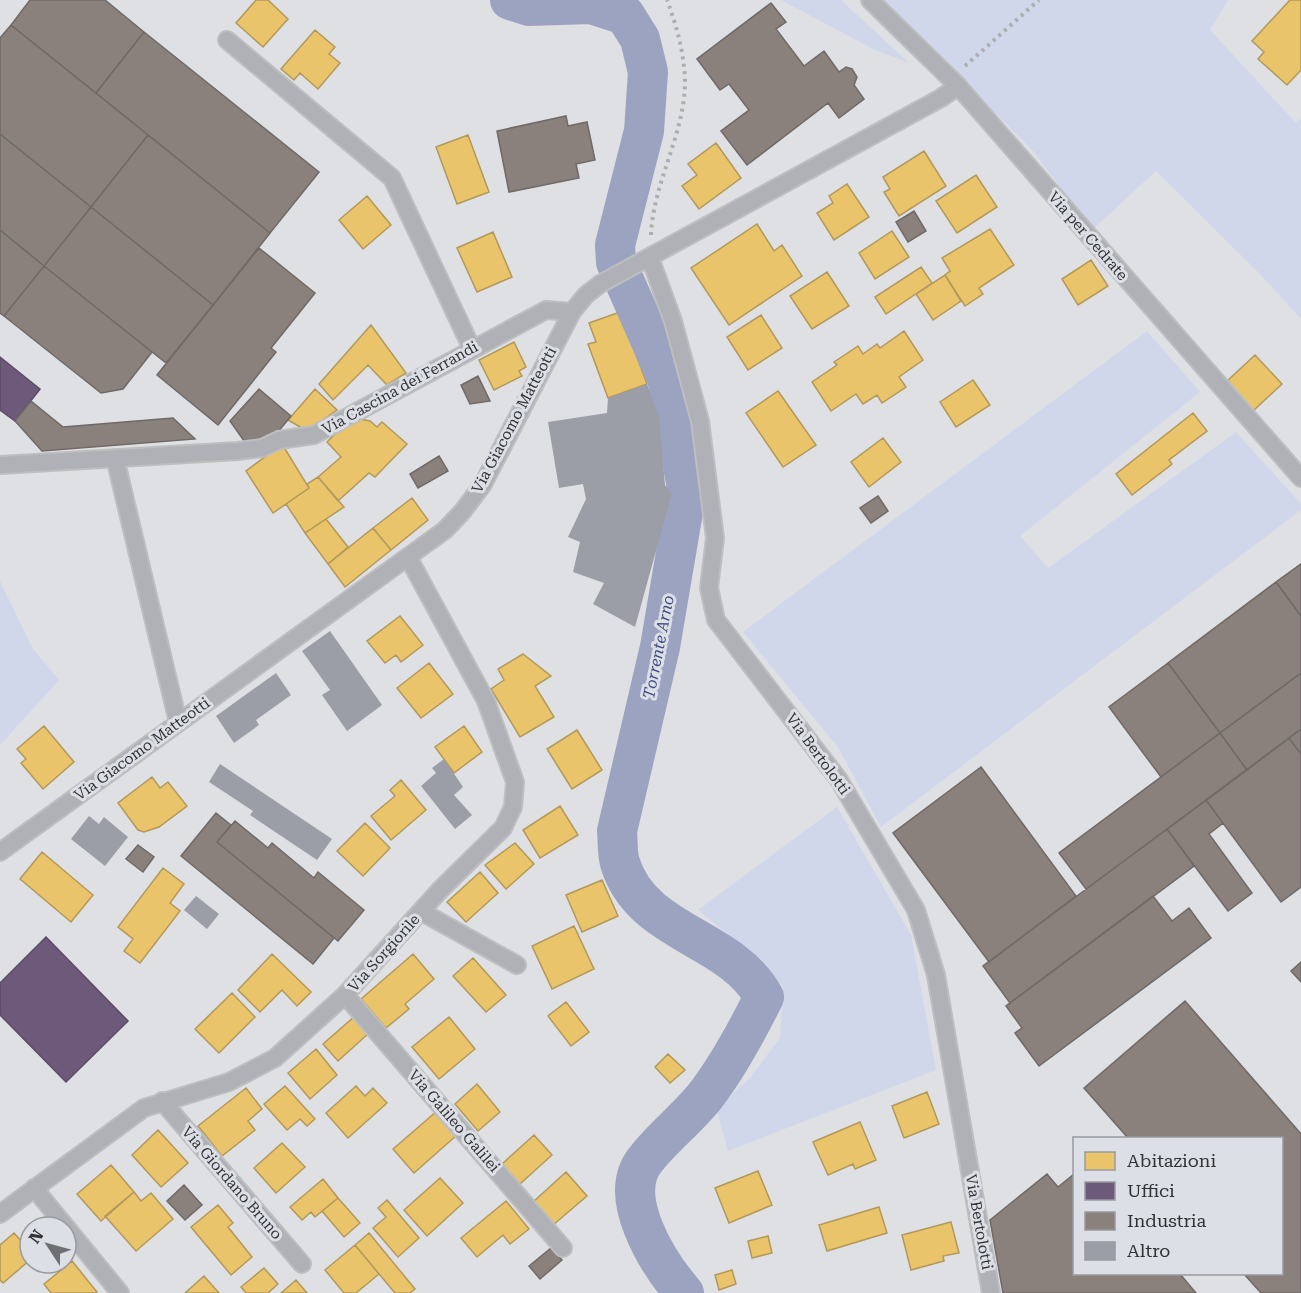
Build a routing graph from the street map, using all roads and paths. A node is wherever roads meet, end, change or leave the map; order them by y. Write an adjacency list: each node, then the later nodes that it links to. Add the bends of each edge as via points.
1 (667, 0): 6 (path, via 681,40 685,83)
2 (870, 0): 5 (street, Via per Cedrate)
3 (1040, 0): 5 (path)
4 (227, 40): 8 (street, via 392,178)
5 (954, 82): 6 (street, Via Giacomo Matteotti, via 941,98); 11 (street, Via per Cedrate)
6 (644, 261): 7 (street, Via Giacomo Matteotti, via 600,284); 26 (street, Via Bertolotti, via 673,321 700,421 715,538 709,588 716,620 839,780 916,910 936,975)
7 (572, 312): 8 (street, Via Cascina dei Ferrandi, via 546,310); 12 (street, Via Giacomo Matteotti, via 483,484 451,524)
8 (472, 349): 9 (street, Via Cascina dei Ferrandi, via 314,435 238,452)
9 (115, 458): 10 (street, Via Cascina dei Ferrandi); 13 (street)
10 (0, 465)
11 (1301, 478)
12 (408, 557): 13 (street, Via Giacomo Matteotti); 15 (street, Via Sorgiorile, via 486,701 515,782 513,807 502,828)
13 (178, 722): 14 (street, Via Giacomo Matteotti)
14 (0, 852)
15 (422, 912): 16 (street); 17 (street, Via Sorgiorile)
16 (517, 965)
17 (345, 995): 18 (street, Via Sorgiorile, via 259,1068 229,1082); 23 (street, Via Galileo Galilei)
18 (162, 1101): 19 (street, Via Sorgiorile, via 144,1108); 24 (street, Via Giordano Bruno)
19 (34, 1188): 20 (street, Via Sorgiorile); 21 (street)
20 (0, 1214)
21 (56, 1215)
22 (78, 1242): 25 (street)
23 (563, 1248)
24 (302, 1264)
25 (120, 1293)
26 (991, 1293)

